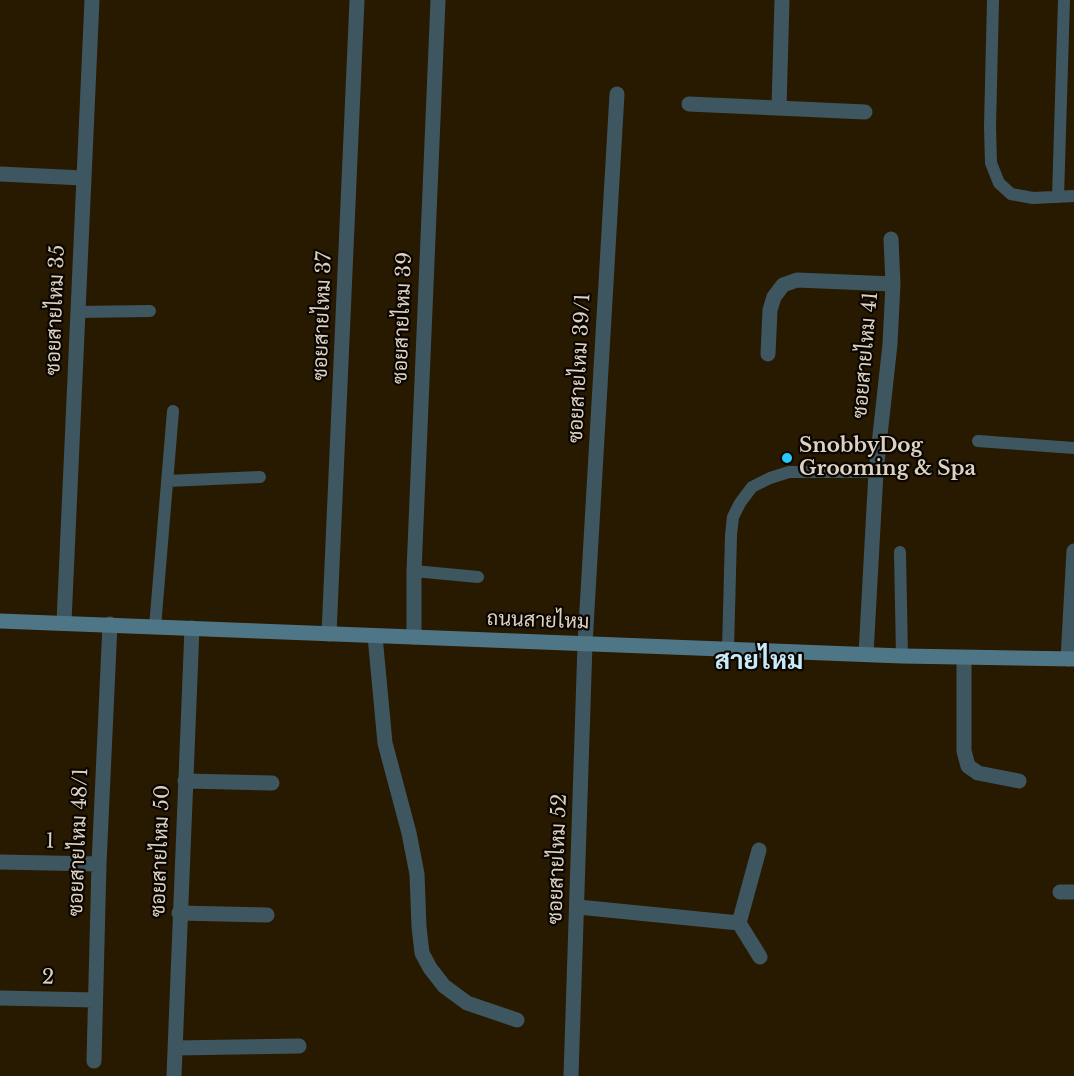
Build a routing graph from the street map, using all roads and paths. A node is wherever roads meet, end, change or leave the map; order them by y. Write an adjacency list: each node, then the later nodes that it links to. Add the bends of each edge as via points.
1 (92, 0): 12 (street, ซอยสายไหม 35)
2 (357, 0): 35 (street, ซอยสายไหม 37)
3 (438, 0): 28 (street, ซอยสายไหม 39)
4 (782, 0): 9 (street)
5 (993, 0): 14 (lane, via 991,163 999,183 1011,194)
6 (1064, 0): 14 (lane)
7 (616, 94): 38 (street, ซอยสายไหม 39/1)
8 (689, 104): 9 (street)
9 (779, 108): 10 (street)
10 (865, 112)
11 (0, 174): 12 (street)
12 (82, 177): 18 (street, ซอยสายไหม 35)
13 (1074, 196): 14 (lane)
14 (1058, 197)
15 (891, 239): 16 (street, ซอยสายไหม 41)
16 (893, 284): 19 (street, via 797,280 783,285 770,310); 23 (street, ซอยสายไหม 41)
17 (150, 311): 18 (lane)
18 (77, 312): 31 (street, ซอยสายไหม 35)
19 (768, 354)
20 (173, 411): 25 (lane)
21 (978, 441): 22 (lane)
22 (1074, 448)
23 (876, 472): 39 (lane, via 789,472 752,488 740,503 730,535); 40 (street, ซอยสายไหม 41)
24 (260, 477): 25 (lane)
25 (167, 480): 33 (lane)
26 (1074, 551): 43 (street)
27 (900, 552): 41 (lane)
28 (414, 571): 29 (lane); 37 (street, ซอยสายไหม 39)
29 (478, 578)
30 (0, 621): 31 (main road, ถนนสายไหม)
31 (64, 622): 32 (main road, ถนนสายไหม)
32 (110, 624): 33 (main road, ถนนสายไหม); 49 (street, ซอยสายไหม 48/1)
33 (155, 627): 34 (main road, ถนนสายไหม)
34 (192, 628): 35 (main road, ถนนสายไหม); 44 (street, ซอยสายไหม 50)
35 (329, 634): 36 (main road, ถนนสายไหม)
36 (375, 636): 37 (main road, ถนนสายไหม); 57 (street, via 385,743 417,873 422,952 444,986 467,1003)
37 (414, 638): 38 (main road, ถนนสายไหม)
38 (585, 644): 39 (main road, ถนนสายไหม); 50 (street, ซอยสายไหม 52)
39 (728, 649): 40 (main road, ถนนสายไหม)
40 (866, 654): 41 (main road, ถนนสายไหม)
41 (902, 656): 42 (main road, ถนนสายไหม)
42 (964, 658): 43 (main road, ถนนสายไหม); 45 (street, via 964,751 968,766 978,773)
43 (1071, 659)
44 (185, 781): 46 (street); 51 (street, ซอยสายไหม 50)
45 (1019, 781)
46 (272, 783)
47 (759, 850): 53 (street)
48 (0, 862): 49 (street, 1)
49 (99, 864): 56 (street, ซอยสายไหม 48/1)
50 (578, 907): 53 (street); 62 (street, ซอยสายไหม 52)
51 (179, 913): 52 (street); 59 (street, ซอยสายไหม 50)
52 (267, 915)
53 (740, 922): 54 (street)
54 (760, 957)
55 (0, 998): 56 (street, 2)
56 (95, 1000): 60 (street, ซอยสายไหม 48/1)
57 (517, 1020)
58 (300, 1046): 59 (street)
59 (176, 1048): 61 (street, ซอยสายไหม 50)
60 (94, 1060)
61 (174, 1076)
62 (571, 1076)

